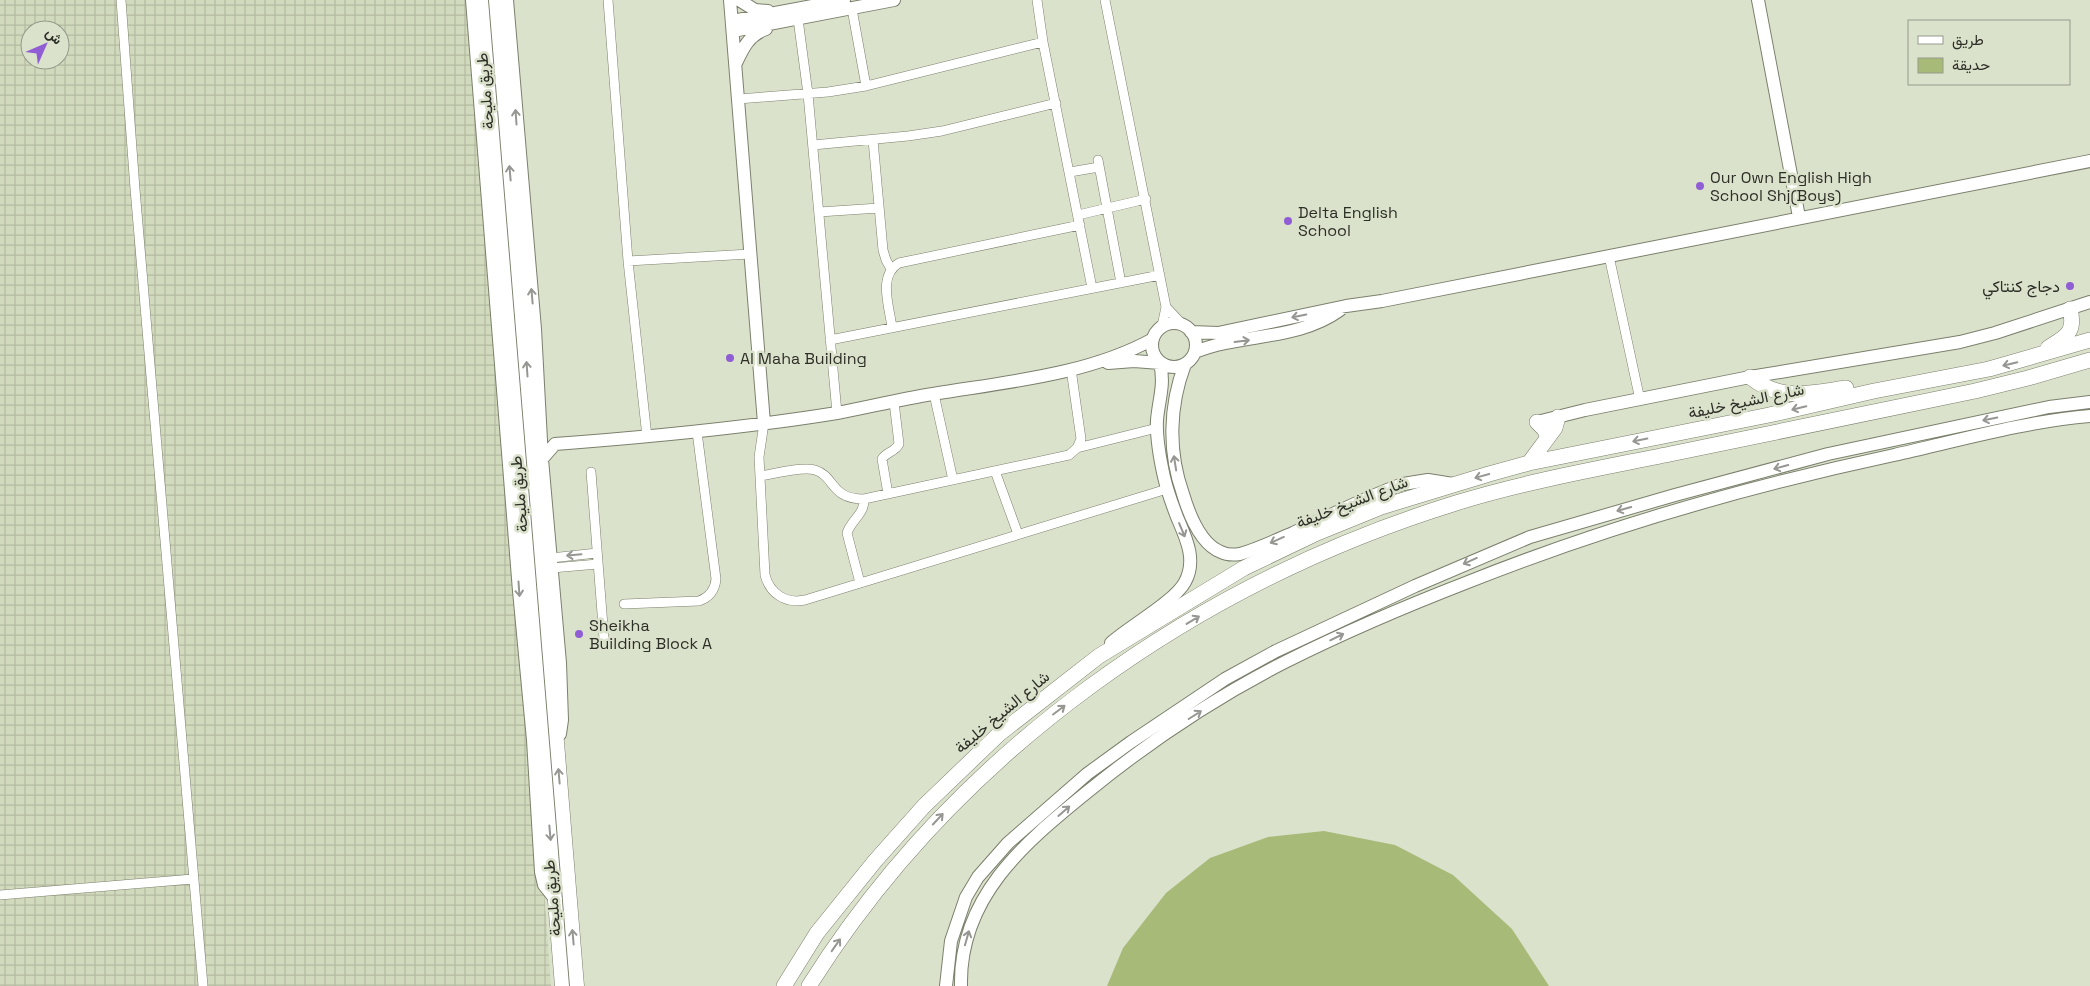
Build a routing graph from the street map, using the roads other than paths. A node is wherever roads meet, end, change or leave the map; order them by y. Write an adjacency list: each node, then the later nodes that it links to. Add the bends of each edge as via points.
1 (121, 0): 106 (street)
2 (472, 0): 87 (street)
3 (481, 0): 87 (main road, طريق مليحة)
4 (496, 0): 32 (main road, طريق مليحة, one-way to 4)
5 (508, 0): 27 (street, one-way to 5)
6 (608, 0): 38 (street)
7 (730, 0): 16 (street)
8 (739, 0): 15 (street, via 760,11)
9 (894, 0): 14 (street)
10 (1037, 0): 17 (street)
11 (1105, 0): 28 (street)
12 (1758, 0): 34 (street)
13 (814, 2): 14 (street); 15 (street)
14 (848, 4): 15 (street); 19 (street)
15 (792, 12): 16 (street); 18 (street, via 780,25 752,36); 20 (street)
16 (732, 26): 18 (street)
17 (1043, 42): 19 (street); 22 (street)
18 (735, 66): 21 (street)
19 (866, 86): 20 (street)
20 (808, 94): 21 (street); 24 (street)
21 (738, 99): 36 (street)
22 (1056, 103): 23 (street, via 959,128); 26 (street)
23 (873, 140): 24 (street); 29 (street)
24 (813, 145): 31 (street)
25 (2090, 161): 34 (street)
26 (1070, 172): 30 (street, via 1099,164); 33 (street)
27 (523, 195): 32 (main road); 51 (street, one-way to 27)
28 (1146, 199): 30 (street); 40 (street)
29 (879, 208): 31 (street); 39 (street, via 884,255)
30 (1107, 209): 33 (street); 41 (street)
31 (818, 212): 53 (street)
32 (513, 214): 47 (main road, طريق مليحة)
33 (1078, 215): 35 (street)
34 (1799, 218): 37 (street)
35 (1080, 225): 39 (street, via 904,262); 42 (street)
36 (750, 254): 38 (street); 73 (street)
37 (1608, 256): 44 (street); 67 (street)
38 (628, 261): 78 (street)
39 (891, 269): 49 (street, via 886,283)
40 (1160, 275): 41 (street); 45 (street)
41 (1121, 283): 42 (street)
42 (1092, 288): 49 (street)
43 (2090, 302): 46 (street)
44 (1346, 306): 50 (street, one-way to 50, via 1218,333); 55 (street, one-way to 44, via 1220,344 1298,330 1321,322)
45 (1166, 307): 48 (street); 50 (street)
46 (2070, 310): 56 (highway, via 2073,322 2068,335); 63 (street, via 1960,342)
47 (522, 317): 51 (main road); 105 (main road, طريق مليحة, one-way to 47)
48 (1162, 326): 50 (street, via 1172,323); 52 (street)
49 (892, 328): 53 (street)
50 (1187, 328): 55 (street, via 1195,341)
51 (535, 329): 76 (street)
52 (1153, 339): 58 (street, via 1152,350); 59 (street)
53 (830, 340): 70 (street)
54 (2090, 340): 56 (highway, شارع الشيخ خليفة)
55 (1195, 352): 60 (street)
56 (2033, 358): 65 (highway, شارع الشيخ خليفة, one-way to 65)
57 (2090, 360): 64 (highway)
58 (1160, 363): 59 (street); 60 (street, via 1175,367); 75 (street, via 1163,386)
59 (1088, 364): 61 (street)
60 (1186, 364): 91 (street, one-way to 60, via 1428,480 1404,484 1263,546 1235,554 1219,552 1207,542 1191,515 1175,466 1172,416 1176,390)
61 (1071, 369): 66 (street); 81 (street, via 1081,433)
62 (2090, 370): 64 (highway, via 2062,378)
63 (1750, 377): 65 (highway, via 1769,389 1788,394 1856,387); 67 (street)
64 (2028, 378): 112 (highway, one-way to 64, via 894,868 967,790 1012,748 1075,698 1168,634 1294,566 1385,527 1494,492)
65 (1874, 391): 84 (highway, شارع الشيخ خليفة, one-way to 84)
66 (934, 394): 68 (street); 90 (street)
67 (1640, 400): 72 (street)
68 (894, 402): 70 (street); 93 (street, via 899,444 882,459)
69 (2090, 402): 82 (street, one-way to 82, via 2049,407)
70 (836, 413): 73 (street)
71 (2090, 416): 88 (street, via 2046,422)
72 (1558, 417): 74 (street); 79 (highway)
73 (764, 422): 77 (street); 89 (street, via 759,448)
74 (1537, 422): 79 (highway)
75 (1157, 428): 81 (street); 92 (street)
76 (541, 432): 80 (street); 83 (street)
77 (697, 432): 78 (street); 102 (street, via 716,579 713,590 699,602)
78 (647, 437): 80 (street)
79 (1548, 437): 84 (highway)
80 (555, 444): 83 (street)
81 (1078, 448): 85 (street, via 1069,455)
82 (1828, 454): 88 (street, via 1832,457 1830,462); 95 (street, one-way to 95)
83 (542, 459): 99 (street)
84 (1529, 463): 91 (highway, شارع الشيخ خليفة, one-way to 91)
85 (995, 471): 90 (street); 96 (street)
86 (591, 472): 97 (street)
87 (515, 473): 109 (main road, طريق مليحة, one-way to 109)
88 (1804, 474): 98 (street)
89 (760, 476): 94 (street, via 811,469 821,473 844,496); 101 (street, via 765,574 774,593 785,600 799,602)
90 (953, 480): 93 (street)
91 (1453, 484): 104 (highway, شارع الشيخ خليفة, via 1381,507 1290,545 1244,568)
92 (1167, 489): 96 (street); 104 (street, one-way to 104, via 1190,551 1188,574 1176,594 1120,635)
93 (888, 494): 94 (street)
94 (864, 499): 101 (street, via 863,510 847,533)
95 (1581, 522): 98 (street, via 1541,541 1537,546); 113 (street, one-way to 113, via 1497,549 1276,651 1173,712 1087,774 1008,843 978,878 966,897 955,926)
96 (1018, 534): 101 (street)
97 (597, 553): 99 (street, one-way to 99); 100 (street)
98 (1540, 554): 114 (street, one-way to 98, via 967,937 990,886 1050,824 1139,753 1284,662 1412,604)
99 (551, 563): 100 (street); 105 (street, via 560,663 561,729)
100 (598, 564): 103 (street)
101 (860, 583)
102 (624, 604)
103 (604, 639)
104 (1099, 656): 111 (highway, شارع الشيخ خليفة, via 999,734 924,806 829,918 806,948)
105 (557, 746): 110 (main road, طريق مليحة, one-way to 105)
106 (193, 879): 107 (street); 108 (street)
107 (0, 895)
108 (203, 986)
109 (562, 986)
110 (577, 986)
111 (784, 986)
112 (809, 986)
113 (946, 986)
114 (960, 986)

